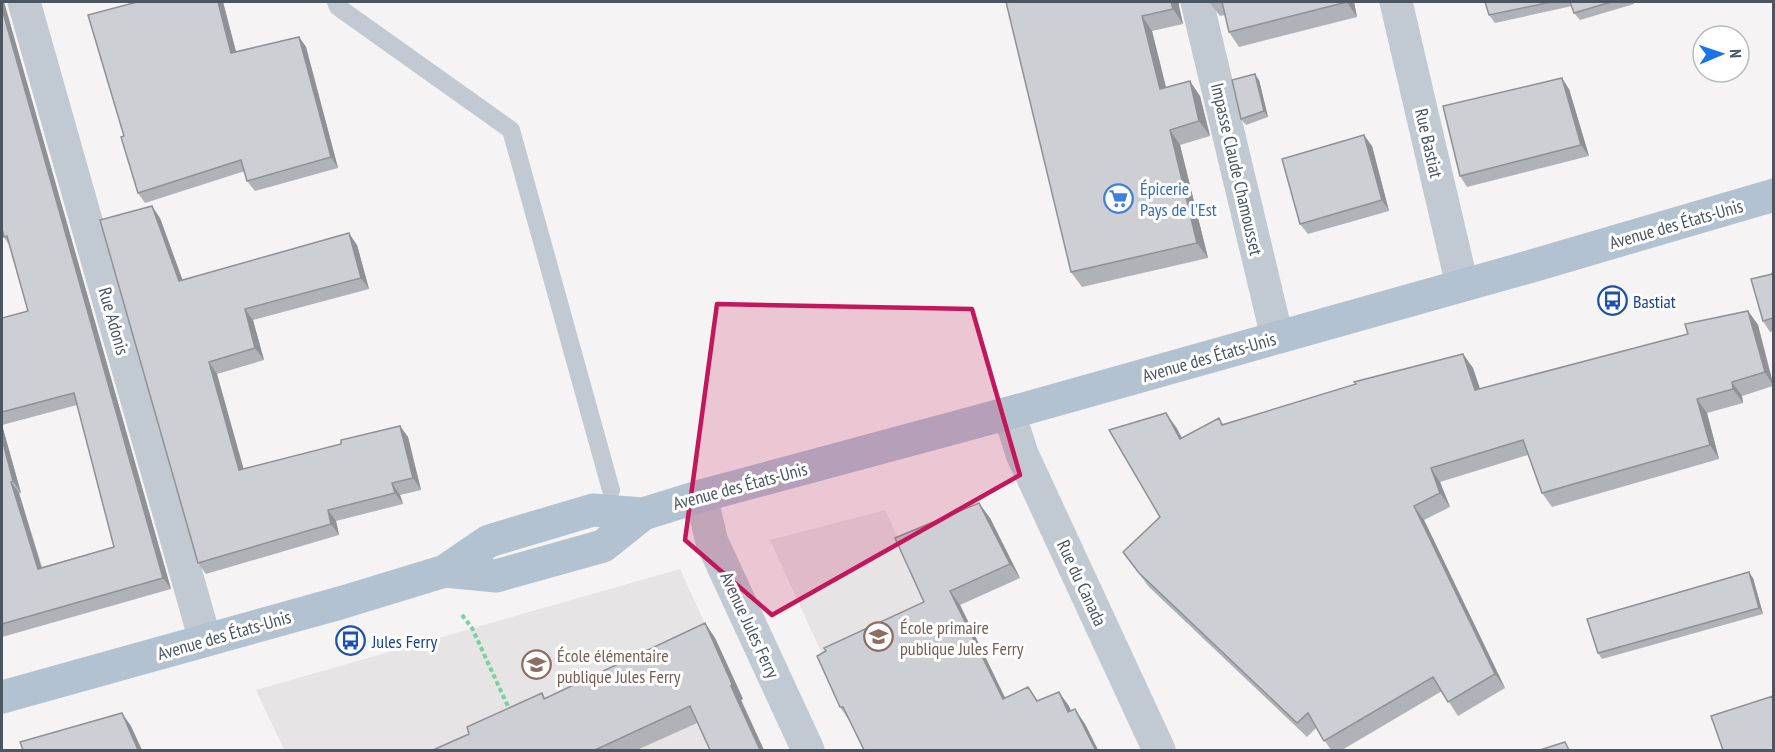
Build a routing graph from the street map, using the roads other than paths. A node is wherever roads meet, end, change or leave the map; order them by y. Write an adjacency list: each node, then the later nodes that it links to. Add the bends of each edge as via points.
1 (24, 2): 11 (street, Rue Adonis)
2 (336, 2): 9 (lane, via 511,130)
3 (1197, 2): 7 (street, Impasse Claude Chamousset)
4 (1396, 2): 6 (street, Rue Bastiat)
5 (1773, 195): 6 (main road, Avenue des États-Unis)
6 (1462, 285): 7 (main road, Avenue des États-Unis)
7 (1277, 338): 8 (main road, Avenue des États-Unis)
8 (1009, 413): 10 (main road, Avenue des États-Unis); 14 (street, Rue du Canada, via 1022,454)
9 (611, 490)
10 (701, 496): 11 (main road, Avenue des États-Unis, via 643,514 603,546 496,576 445,572); 13 (street, Avenue Jules Ferry, via 712,542)
11 (205, 640): 12 (main road, Avenue des États-Unis)
12 (2, 697)
13 (808, 750)
14 (1159, 750)

